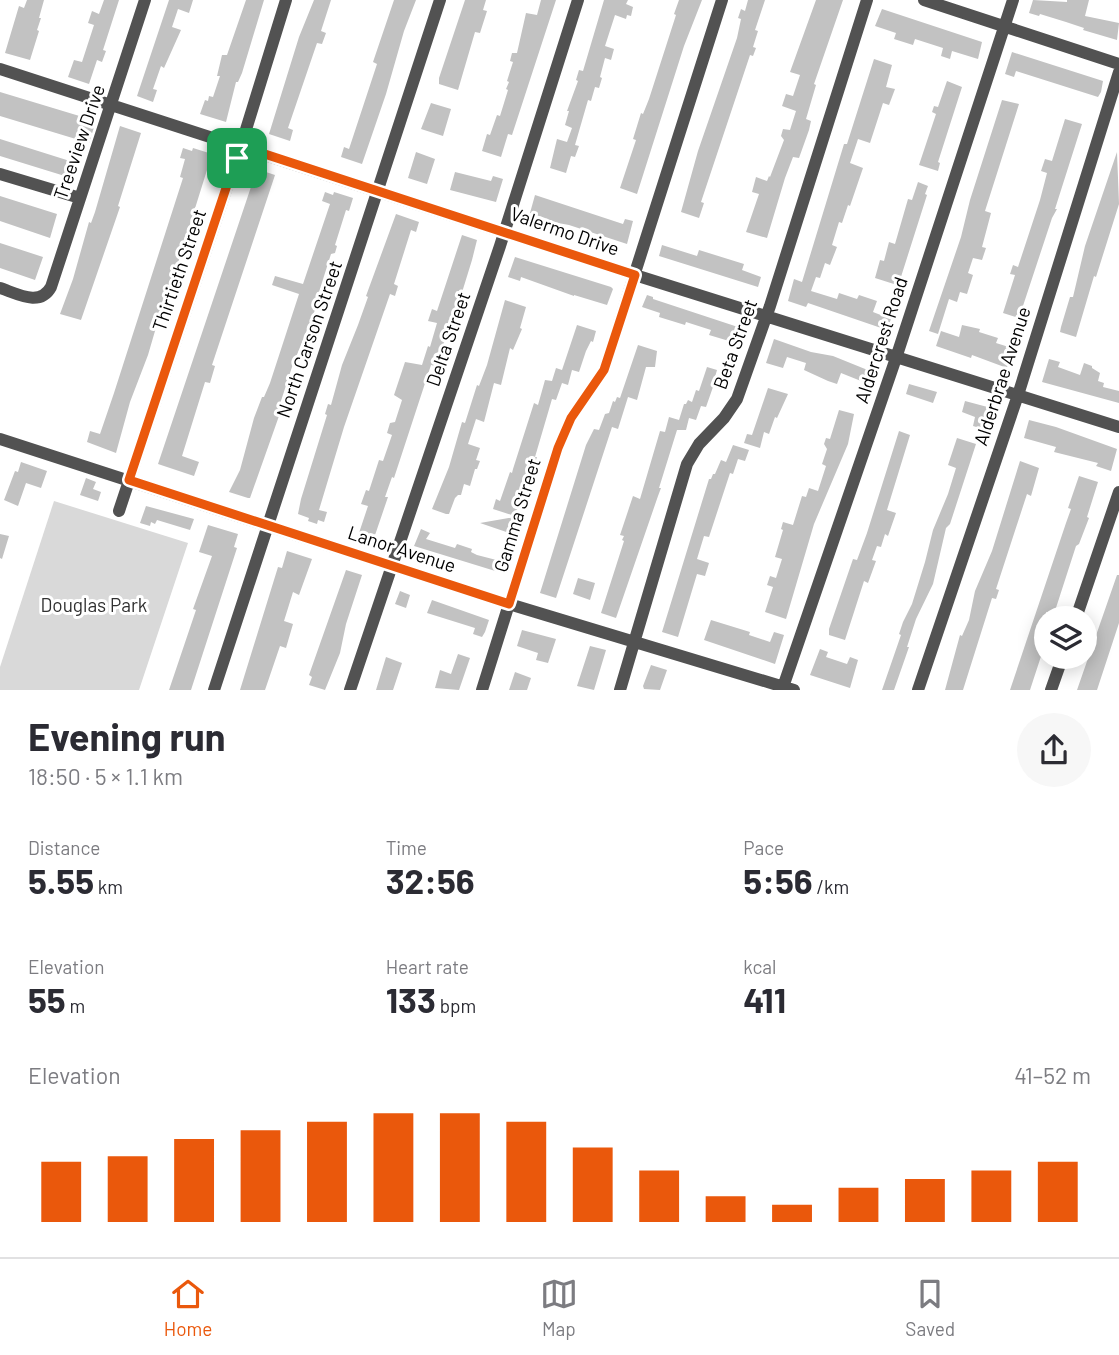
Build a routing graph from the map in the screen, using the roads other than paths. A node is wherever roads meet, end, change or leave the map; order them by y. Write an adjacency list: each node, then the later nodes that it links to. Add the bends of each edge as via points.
1 (145, 0): 13 (street, Treeview Drive)
2 (286, 0): 14 (street, Thirtieth Street)
3 (440, 0): 16 (street, North Carson Street)
4 (578, 0): 18 (street, Delta Street)
5 (722, 0): 19 (street, Gamma Street)
6 (867, 0): 21 (street, Beta Street)
7 (924, 0): 9 (street)
8 (1013, 0): 9 (street, Aldercrest Road)
9 (1004, 26): 10 (street); 22 (street, Aldercrest Road)
10 (1119, 64)
11 (0, 69): 13 (street, Valermo Drive)
12 (1119, 72): 23 (street, Alderbrae Avenue)
13 (112, 105): 14 (street, Valermo Drive); 17 (street, Treeview Drive)
14 (240, 146): 16 (street, Valermo Drive); 26 (street, Thirtieth Street)
15 (0, 174): 17 (street)
16 (379, 191): 18 (street, Valermo Drive); 29 (street, North Carson Street)
17 (80, 198): 20 (street, Treeview Drive, via 45,295 31,298)
18 (505, 231): 19 (street, Valermo Drive); 30 (street, Delta Street)
19 (635, 275): 21 (street, Valermo Drive); 31 (street, Gamma Street, via 604,370 571,418 558,448)
20 (0, 288)
21 (766, 316): 22 (street, Valermo Drive); 33 (street, Beta Street, via 737,399 687,464)
22 (896, 358): 23 (street, Valermo Drive); 35 (street, Aldercrest Road)
23 (1018, 395): 24 (street, Valermo Drive); 40 (street, Alderbrae Avenue)
24 (1119, 427)
25 (0, 439): 26 (street, Lanor Avenue)
26 (129, 480): 28 (street, Thirtieth Street); 29 (street, Lanor Avenue)
27 (1119, 492): 32 (street)
28 (119, 512)
29 (267, 526): 30 (street, Lanor Avenue); 36 (street, North Carson Street)
30 (391, 566): 31 (street, Lanor Avenue); 37 (street, Delta Street)
31 (509, 604): 33 (street, Lanor Avenue); 38 (street, Gamma Street)
32 (1080, 606)
33 (635, 642): 35 (street, Lanor Avenue); 39 (street, Beta Street)
34 (1058, 669): 41 (street)
35 (786, 689)
36 (214, 690)
37 (350, 690)
38 (482, 690)
39 (620, 690)
40 (918, 690)
41 (1051, 690)

